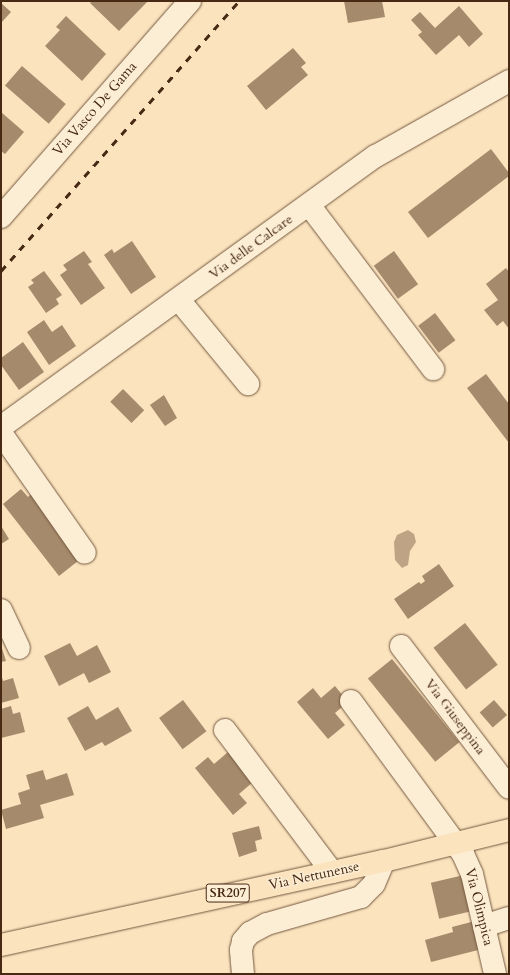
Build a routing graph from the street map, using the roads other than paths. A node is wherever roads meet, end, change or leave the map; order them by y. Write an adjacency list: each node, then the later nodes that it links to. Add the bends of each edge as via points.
1 (190, 1): 4 (street, Via Vasco De Gama)
2 (509, 81): 3 (street, Via delle Calcare, via 400,141)
3 (309, 205): 5 (street, Via delle Calcare); 6 (street)
4 (1, 217)
5 (179, 300): 7 (street); 8 (street, Via delle Calcare)
6 (433, 369)
7 (248, 384)
8 (1, 427)
9 (1, 433): 10 (street)
10 (86, 553)
11 (1, 610): 13 (street)
12 (401, 646): 16 (street, Via Giuseppina)
13 (19, 648)
14 (351, 701): 18 (street, Via Olimpica)
15 (224, 730): 20 (street)
16 (509, 788)
17 (509, 830): 18 (main road, Via Nettunense / SR207)
18 (456, 843): 19 (main road, Via Nettunense / SR207); 22 (street, Via Olimpica, via 470,868)
19 (384, 862): 20 (main road, Via Nettunense / SR207); 24 (street, via 371,888 361,897 254,930 243,941)
20 (332, 872): 23 (main road, Via Nettunense / SR207)
21 (509, 918): 22 (street)
22 (484, 926): 25 (street, Via Olimpica)
23 (1, 945)
24 (243, 974)
25 (495, 974)

